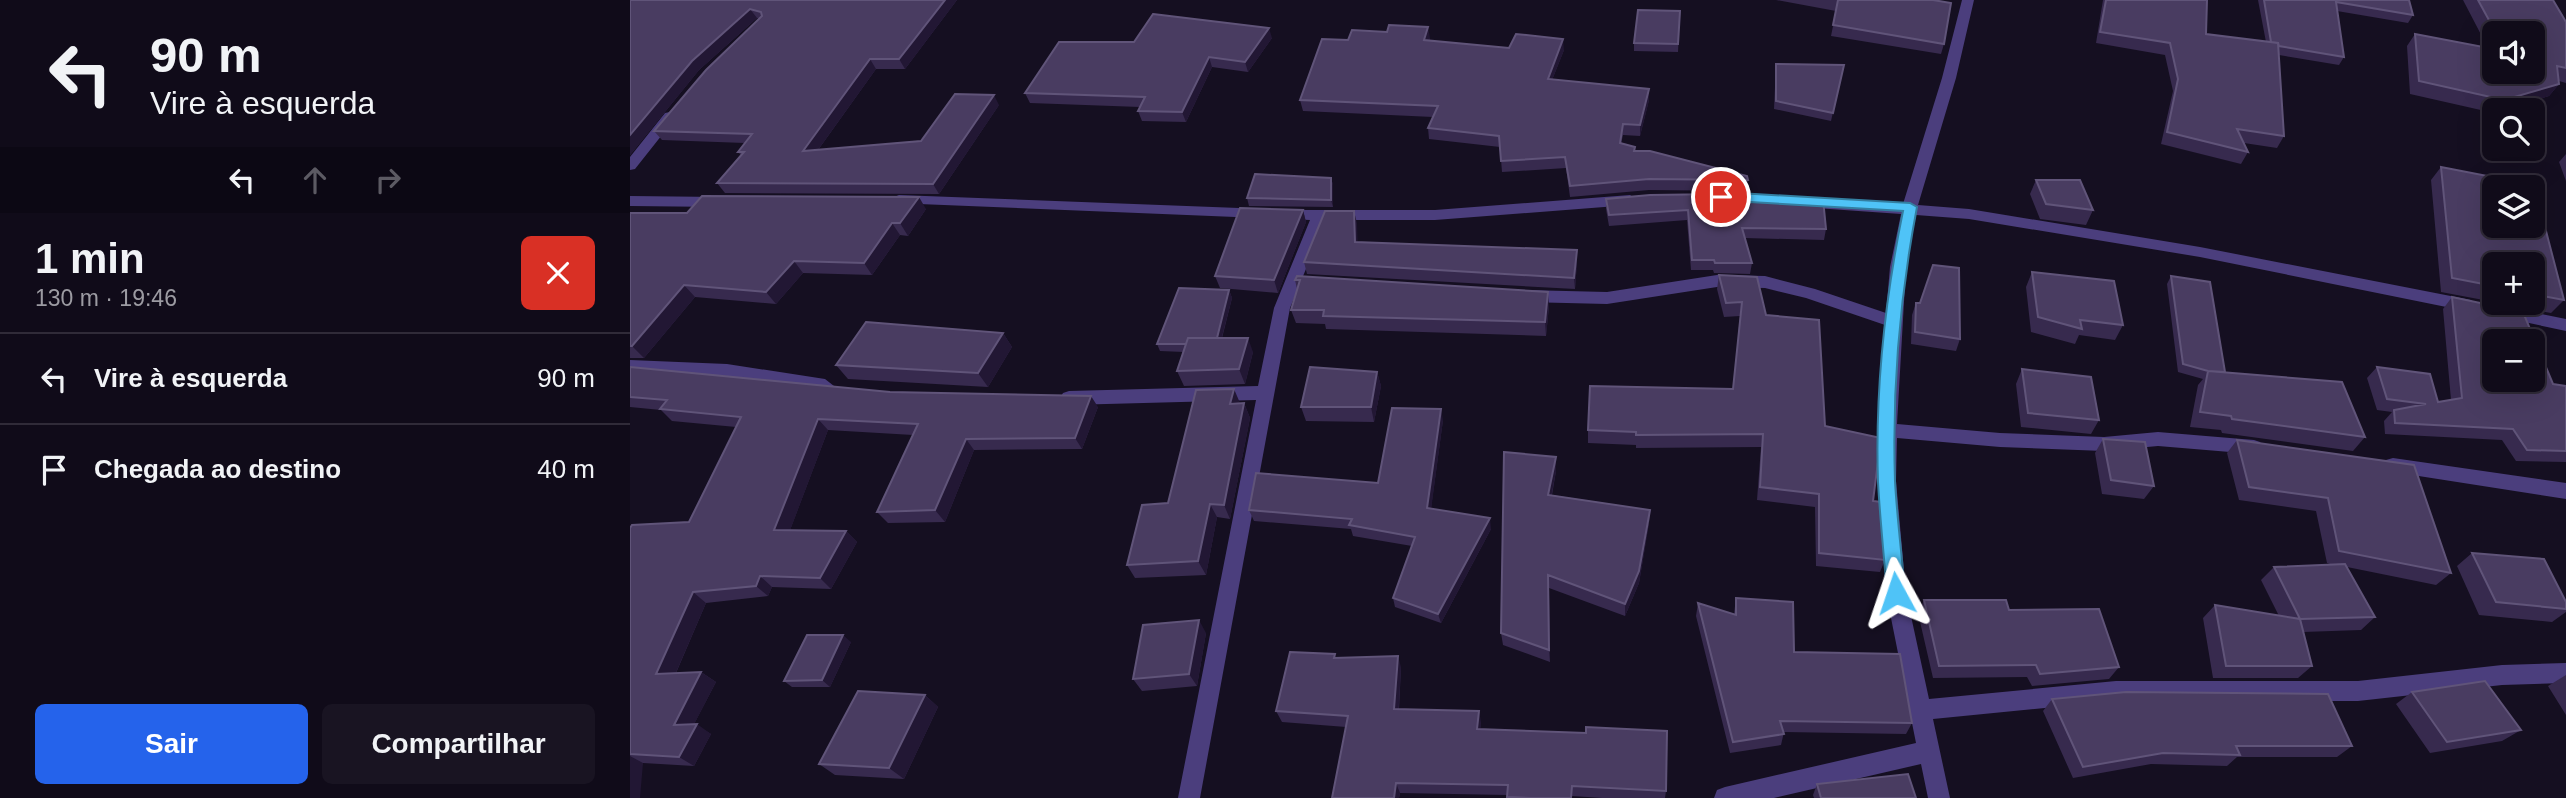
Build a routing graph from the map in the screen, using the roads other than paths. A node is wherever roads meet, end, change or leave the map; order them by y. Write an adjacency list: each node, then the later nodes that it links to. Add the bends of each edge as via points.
1 (1968, 0): 9 (street)
2 (682, 103): 3 (street)
3 (630, 166)
4 (1649, 198): 10 (street, via 1435,215)
5 (877, 200): 10 (street)
6 (630, 201): 8 (street)
7 (1787, 201): 9 (street)
8 (738, 202)
9 (1910, 207): 14 (street); 15 (street, via 2200,252)
10 (1320, 215): 11 (street)
11 (1291, 281): 12 (street); 18 (street)
12 (1317, 282)
13 (1511, 295): 14 (street, via 1607,298 1717,281 1765,282)
14 (1893, 322): 20 (street)
15 (2566, 325)
16 (630, 366): 17 (street, via 727,370)
17 (848, 389)
18 (1263, 393): 19 (street); 27 (street, via 1228,607)
19 (1046, 398)
20 (1888, 430): 21 (street, via 2000,440 2104,444 2158,439); 25 (street, via 1896,593)
21 (2275, 449)
22 (2379, 462): 23 (street)
23 (2566, 491)
24 (2566, 673): 25 (street, via 2502,675 2358,691 2116,691)
25 (1921, 710): 26 (street)
26 (1929, 751): 28 (street); 29 (street)
27 (1189, 798)
28 (1725, 798)
29 (1939, 798)

